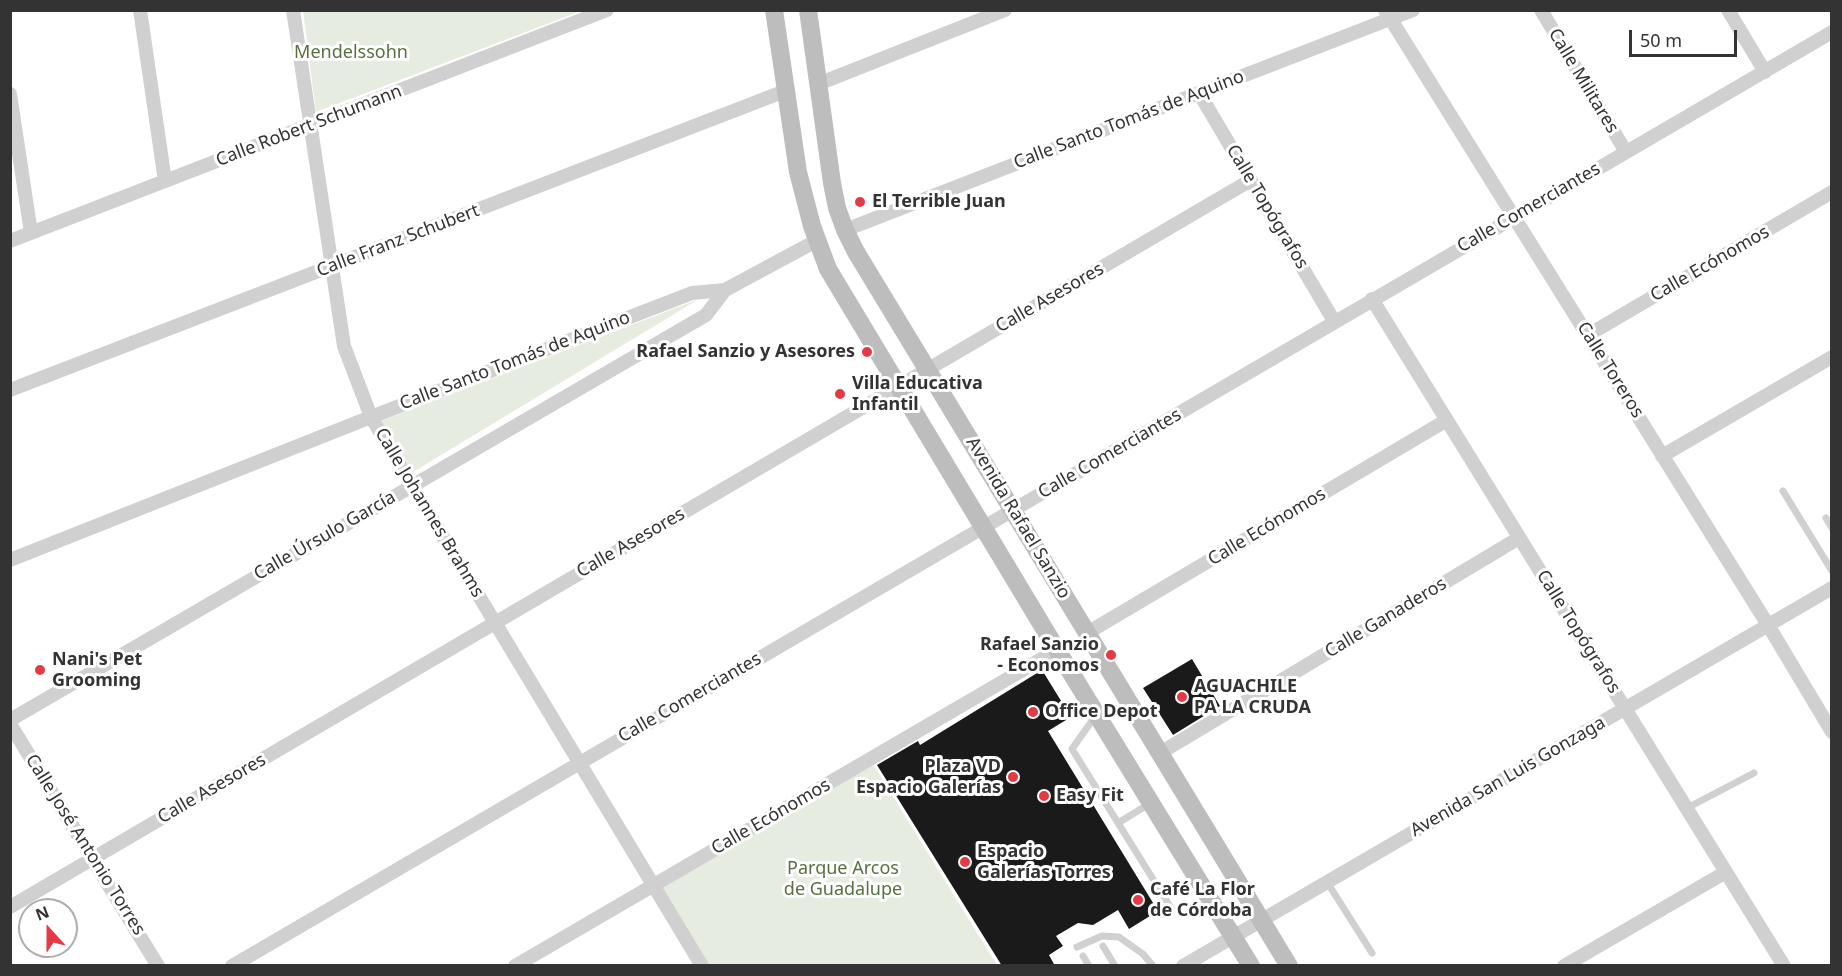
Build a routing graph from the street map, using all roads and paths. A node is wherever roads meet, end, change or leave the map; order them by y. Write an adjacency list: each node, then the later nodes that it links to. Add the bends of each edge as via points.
1 (140, 10): 20 (street)
2 (293, 10): 17 (street, Calle Johannes Brahms)
3 (608, 10): 17 (street, Calle Robert Schumann)
4 (774, 10): 14 (main road, Avenida Rafael Sanzio)
5 (808, 10): 13 (main road, Avenida Rafael Sanzio)
6 (1005, 10): 13 (street)
7 (1413, 10): 10 (street, Calle Santo Tomás de Aquino)
8 (1541, 10): 18 (street, Calle Militares)
9 (1728, 10): 12 (street)
10 (1388, 15): 15 (street, Calle Santo Tomás de Aquino); 22 (street, Calle Toreros)
11 (1832, 32): 12 (street, Calle Comerciantes)
12 (1765, 72): 18 (street, Calle Comerciantes)
13 (818, 84): 23 (main road, Avenida Rafael Sanzio, via 832,183)
14 (785, 92): 26 (main road, Avenida Rafael Sanzio, via 798,172); 27 (street, Calle Franz Schubert)
15 (1199, 93): 19 (street, Calle Topógrafos); 23 (street, Calle Santo Tomás de Aquino)
16 (10, 94): 24 (street)
17 (309, 125): 20 (street, Calle Robert Schumann); 27 (street, Calle Johannes Brahms)
18 (1626, 152): 22 (street, Calle Comerciantes)
19 (1251, 180): 30 (street, Calle Topógrafos); 33 (street, Calle Asesores)
20 (165, 181): 24 (street, Calle Robert Schumann)
21 (1832, 192): 31 (street, Calle Ecónomos)
22 (1513, 217): 29 (street, Calle Comerciantes); 31 (street, Calle Toreros)
23 (845, 230): 33 (main road, Avenida Rafael Sanzio)
24 (31, 233): 25 (street, Calle Robert Schumann)
25 (10, 241)
26 (816, 241): 28 (street, Calle Santo Tomás de Aquino); 34 (main road, Avenida Rafael Sanzio, via 828,269)
27 (332, 267): 35 (street, Calle Franz Schubert); 36 (street, Calle Johannes Brahms, via 344,346)
28 (725, 290): 36 (street, Calle Santo Tomás de Aquino, via 692,292); 39 (street, Calle Úrsulo García, via 706,315)
29 (1372, 299): 30 (street, Calle Comerciantes); 37 (street, Calle Topógrafos)
30 (1334, 321): 41 (street, Calle Comerciantes)
31 (1588, 335): 38 (street, Calle Toreros)
32 (1832, 357): 38 (street)
33 (928, 369): 34 (street, Calle Asesores); 41 (main road, Avenida Rafael Sanzio)
34 (899, 386): 43 (main road, Avenida Rafael Sanzio); 49 (street, Calle Asesores)
35 (10, 390)
36 (371, 417): 39 (street, Calle Johannes Brahms); 46 (street, Calle Santo Tomás de Aquino)
37 (1447, 420): 45 (street, Calle Topógrafos); 51 (street, Calle Ecónomos)
38 (1662, 456): 50 (street, Calle Toreros)
39 (411, 485): 49 (street, Calle Johannes Brahms); 55 (street, Calle Úrsulo García)
40 (1783, 490): 47 (lane)
41 (1013, 510): 43 (street, Calle Comerciantes); 51 (main road, Avenida Rafael Sanzio)
42 (1826, 518): 44 (lane)
43 (985, 527): 52 (main road, Avenida Rafael Sanzio); 58 (street, Calle Comerciantes)
44 (1832, 528)
45 (1519, 538): 53 (street, Calle Topógrafos); 57 (street, Calle Ganaderos)
46 (10, 560)
47 (1832, 571)
48 (1832, 588): 50 (street, Avenida San Luis Gonzaga)
49 (496, 623): 58 (street, Calle Johannes Brahms); 63 (street, Calle Asesores)
50 (1768, 625): 53 (street, Avenida San Luis Gonzaga); 56 (street, Calle Toreros)
51 (1087, 633): 57 (main road, Avenida Rafael Sanzio)
52 (1057, 650): 54 (main road, Avenida Rafael Sanzio); 66 (street, Calle Ecónomos)
53 (1626, 709): 61 (street, Calle Topógrafos); 65 (street, Avenida San Luis Gonzaga)
54 (1097, 714): 60 (main road, Avenida Rafael Sanzio); 62 (lane, via 1072,749)
55 (10, 722): 63 (street, Calle José Antonio Torres)
56 (1832, 732)
57 (1160, 753): 69 (main road, Avenida Rafael Sanzio)
58 (579, 762): 66 (street, Calle Johannes Brahms); 76 (street, Calle Comerciantes)
59 (1754, 773): 61 (lane)
60 (1152, 803): 62 (lane); 70 (main road, Avenida Rafael Sanzio)
61 (1687, 808): 64 (street, Calle Topógrafos)
62 (1118, 823): 68 (lane)
63 (94, 858): 67 (street, Calle Asesores); 75 (street, Calle José Antonio Torres)
64 (1726, 873): 85 (street); 86 (street, Calle Topógrafos)
65 (1327, 882): 69 (street, Avenida San Luis Gonzaga); 73 (lane)
66 (653, 885): 77 (street, Calle Ecónomos); 78 (street, Calle Johannes Brahms)
67 (10, 907)
68 (1171, 908)
69 (1262, 920): 70 (street, Avenida San Luis Gonzaga); 84 (main road, Avenida Rafael Sanzio)
70 (1233, 936): 82 (street, Avenida San Luis Gonzaga); 83 (main road, Avenida Rafael Sanzio)
71 (1103, 946): 80 (lane)
72 (1077, 947): 81 (lane, via 1102,936 1119,937)
73 (1372, 953)
74 (1083, 956): 79 (lane)
75 (158, 966)
76 (232, 966)
77 (515, 966)
78 (702, 966)
79 (1089, 966)
80 (1115, 966)
81 (1153, 966)
82 (1183, 966)
83 (1251, 966)
84 (1289, 966)
85 (1564, 966)
86 (1784, 966)

